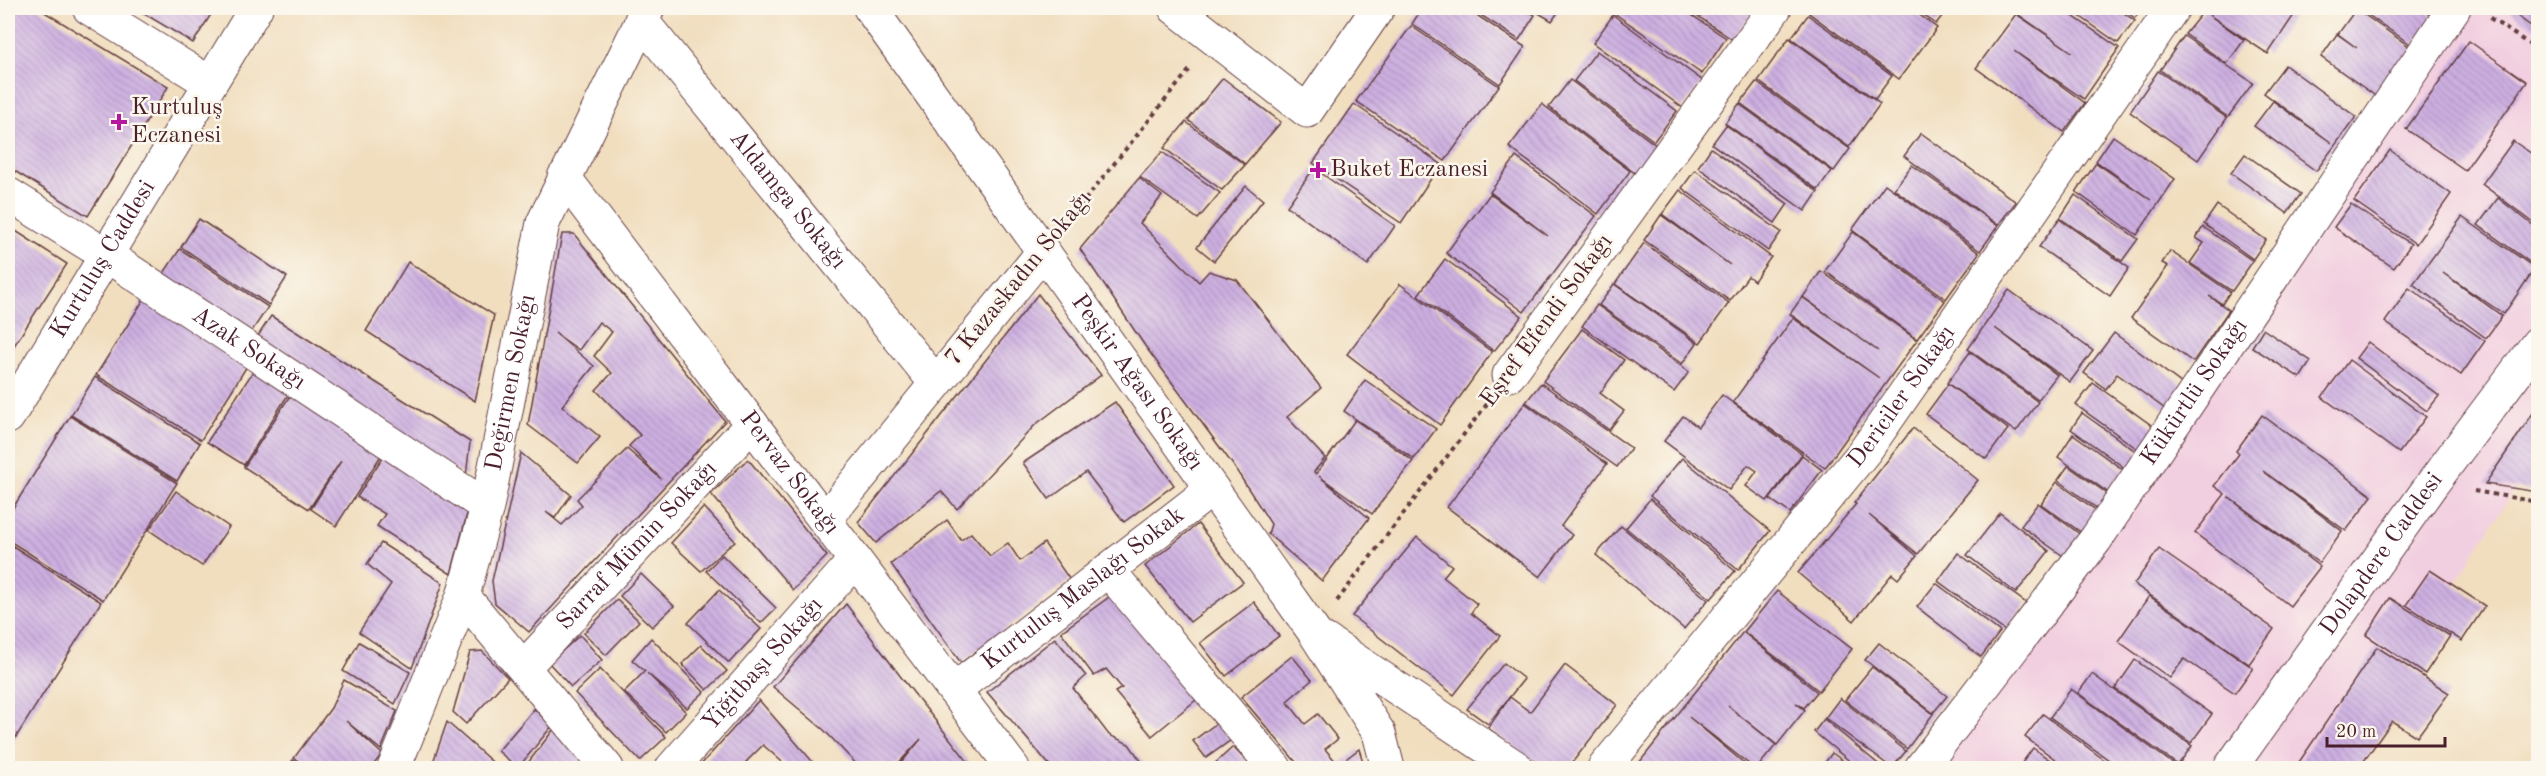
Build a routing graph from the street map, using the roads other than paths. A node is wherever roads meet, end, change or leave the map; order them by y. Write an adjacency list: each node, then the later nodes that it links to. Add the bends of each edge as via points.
1 (89, 8): 10 (street)
2 (256, 8): 10 (street, Kurtuluş Caddesi)
3 (870, 8): 13 (street, Peşkir Ağası Sokağı)
4 (1175, 8): 5 (street, via 1307,111)
5 (1378, 8)
6 (1775, 8): 16 (street, Eşref Efendi Sokağı)
7 (2173, 8): 36 (street, Dericiler Sokağı, via 1865,451)
8 (2469, 11): 37 (street, Kükürtlü Sokağı, via 2096,539)
9 (644, 14): 11 (street, Değirmen Sokağı); 17 (street, Aldamga Sokağı)
10 (210, 83): 14 (street, Kurtuluş Caddesi)
11 (564, 177): 19 (street, Pervaz Sokağı); 21 (street, Değirmen Sokağı, via 543,223)
12 (8, 194): 14 (street, Azak Sokağı)
13 (1042, 252): 17 (street, 7 Kazaskadın Sokağı); 20 (street, Peşkir Ağası Sokağı)
14 (106, 255): 18 (street, Kurtuluş Caddesi); 21 (street, Azak Sokağı)
15 (2538, 343): 38 (street, Dolapdere Caddesi, via 2432,484)
16 (1509, 375)
17 (935, 382): 22 (street, 7 Kazaskadın Sokağı)
18 (8, 417)
19 (752, 424): 22 (street, Pervaz Sokağı); 27 (street, Sarraf Mümin Sokağı)
20 (1212, 489): 24 (street, Kurtuluş Maslağı Sokak); 26 (street, Peşkir Ağası Sokağı)
21 (487, 507): 25 (street, Değirmen Sokağı)
22 (825, 520): 23 (street, Pervaz Sokağı)
23 (855, 560): 28 (street, Pervaz Sokağı); 31 (street, Yiğitbaşı Sokağı)
24 (1108, 570): 28 (street, Kurtuluş Maslağı Sokak); 33 (street)
25 (463, 596): 27 (street); 29 (street, Değirmen Sokağı)
26 (1314, 632): 34 (street, Peşkir Ağası Sokağı, via 1379,733); 35 (street)
27 (524, 667): 30 (street)
28 (954, 690): 32 (street, Pervaz Sokağı)
29 (394, 768)
30 (607, 768)
31 (672, 768)
32 (1013, 768)
33 (1275, 768)
34 (1388, 768)
35 (1517, 768)
36 (1604, 768)
37 (1921, 768)
38 (2230, 768)

